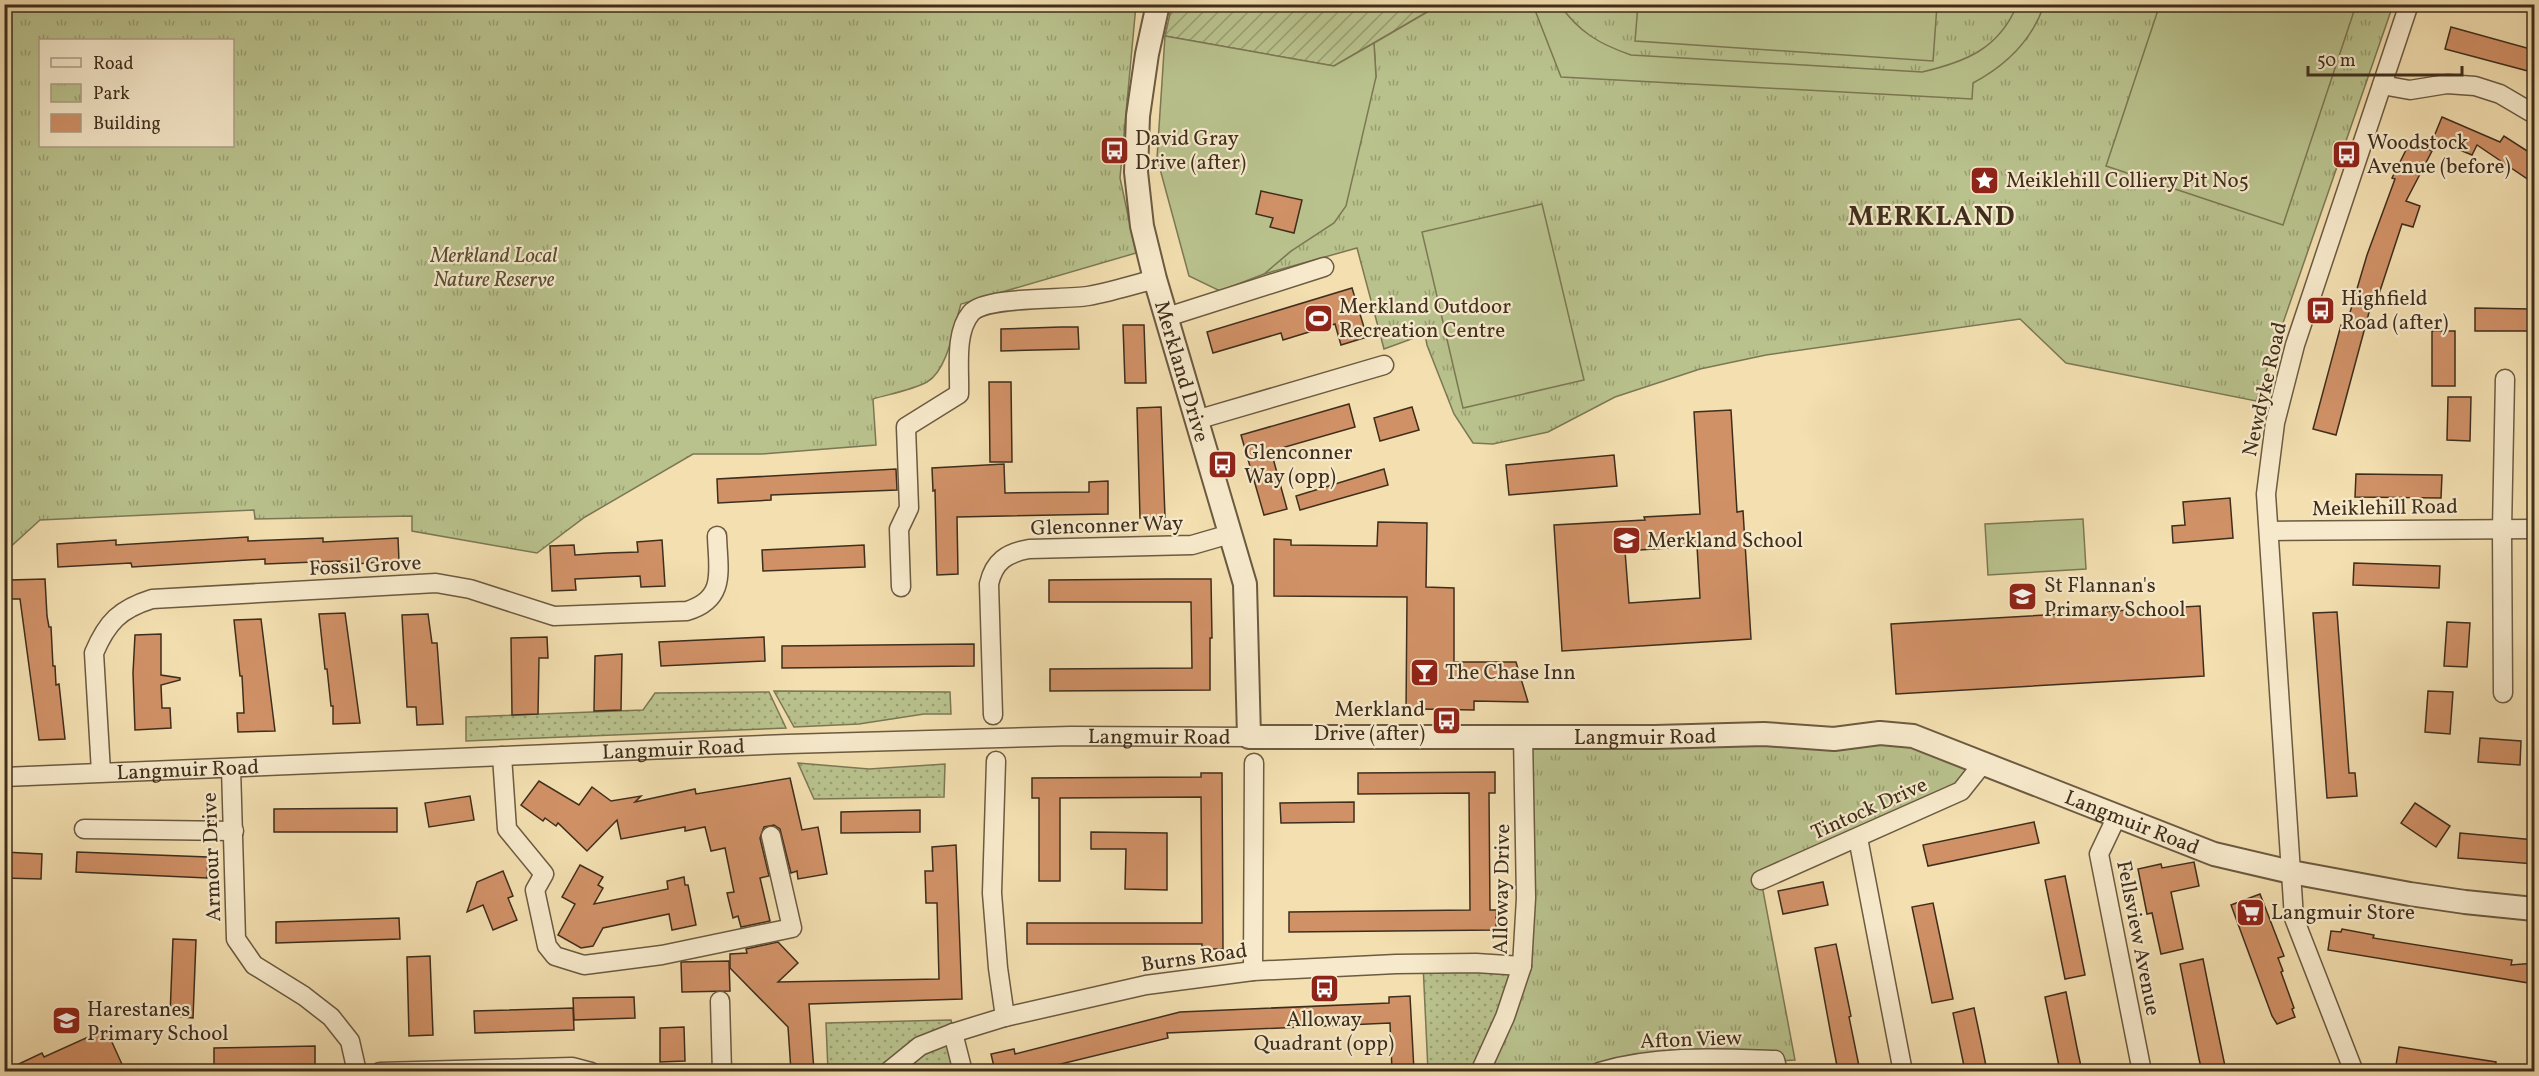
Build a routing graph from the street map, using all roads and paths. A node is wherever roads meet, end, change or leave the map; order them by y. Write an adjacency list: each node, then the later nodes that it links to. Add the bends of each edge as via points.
1 (1158, 4): 6 (street, Merkland Drive, via 1138,116 1136,172 1142,226)
2 (2409, 4): 3 (street, Newdyke Road)
3 (2382, 85): 4 (street, via 2410,90 2447,84 2475,86 2500,94); 13 (street, Newdyke Road, via 2286,378 2270,451 2266,494)
4 (2535, 114)
5 (1324, 267): 7 (street)
6 (1155, 279): 7 (street, Merkland Drive); 16 (street, via 1090,296 987,304 971,312 963,325 960,342 959,394 906,427 909,508 899,529)
7 (1167, 317): 10 (street, Merkland Drive)
8 (1384, 365): 10 (street)
9 (2505, 379): 11 (street)
10 (1196, 420): 14 (street, Merkland Drive)
11 (2502, 529): 12 (street, Meiklehill Road); 13 (street, Meiklehill Road); 17 (street)
12 (2535, 529)
13 (2269, 531): 33 (street, Newdyke Road)
14 (1230, 534): 18 (street, Glenconner Way, via 1192,545 1029,549 1007,554 992,571 990,584); 20 (street, Merkland Drive, via 1245,584)
15 (717, 536): 26 (street, Fossil Grove, via 715,592 709,601 687,611 554,616 470,589 436,583 152,599 133,605 117,616 94,653)
16 (901, 586)
17 (2503, 693)
18 (993, 715)
19 (1523, 736): 20 (street, Langmuir Road); 23 (street, Langmuir Road, via 1764,734 1834,739 1880,733 1913,736); 36 (street, Alloway Drive, via 1526,898)
20 (1249, 737): 21 (street, Langmuir Road, via 1071,736)
21 (502, 756): 25 (street, Langmuir Road); 31 (street, via 507,829 544,873 535,890 547,946 555,956 569,962 585,965 662,955 792,928)
22 (996, 761): 39 (street, via 992,893)
23 (1983, 762): 28 (street, Langmuir Road); 32 (street, Tintock Drive, via 1961,791)
24 (1254, 763): 37 (street)
25 (231, 768): 26 (street, Langmuir Road); 30 (street, Armour Drive)
26 (101, 772): 27 (street, Langmuir Road)
27 (4, 777)
28 (2117, 816): 33 (street, Langmuir Road, via 2214,854); 51 (street, Fellsview Avenue, via 2099,854)
29 (84, 829): 30 (street)
30 (234, 831): 41 (street, Armour Drive, via 236,939 254,965 331,1017 350,1041)
31 (771, 836)
32 (1858, 838): 34 (street, Tintock Drive); 50 (street)
33 (2291, 872): 35 (street, Langmuir Road, via 2465,902); 52 (street, Newdyke Road, via 2295,918)
34 (1761, 880)
35 (2535, 909)
36 (1522, 966): 37 (street, Burns Road, via 1476,963); 47 (street, Alloway Drive, via 1506,1017)
37 (1253, 970): 39 (street, Burns Road, via 1146,985)
38 (720, 1001): 44 (street)
39 (1005, 1017): 40 (street, Burns Road)
40 (953, 1033): 45 (street, Burns Road, via 920,1046); 46 (street)
41 (357, 1071)
42 (380, 1071): 43 (street, via 572,1067)
43 (591, 1071)
44 (722, 1071)
45 (888, 1071)
46 (963, 1071)
47 (1480, 1071)
48 (1599, 1071): 49 (street, Afton View, via 1640,1062 1712,1058 1774,1060)
49 (1778, 1071)
50 (1903, 1071)
51 (2142, 1071)
52 (2354, 1071)

